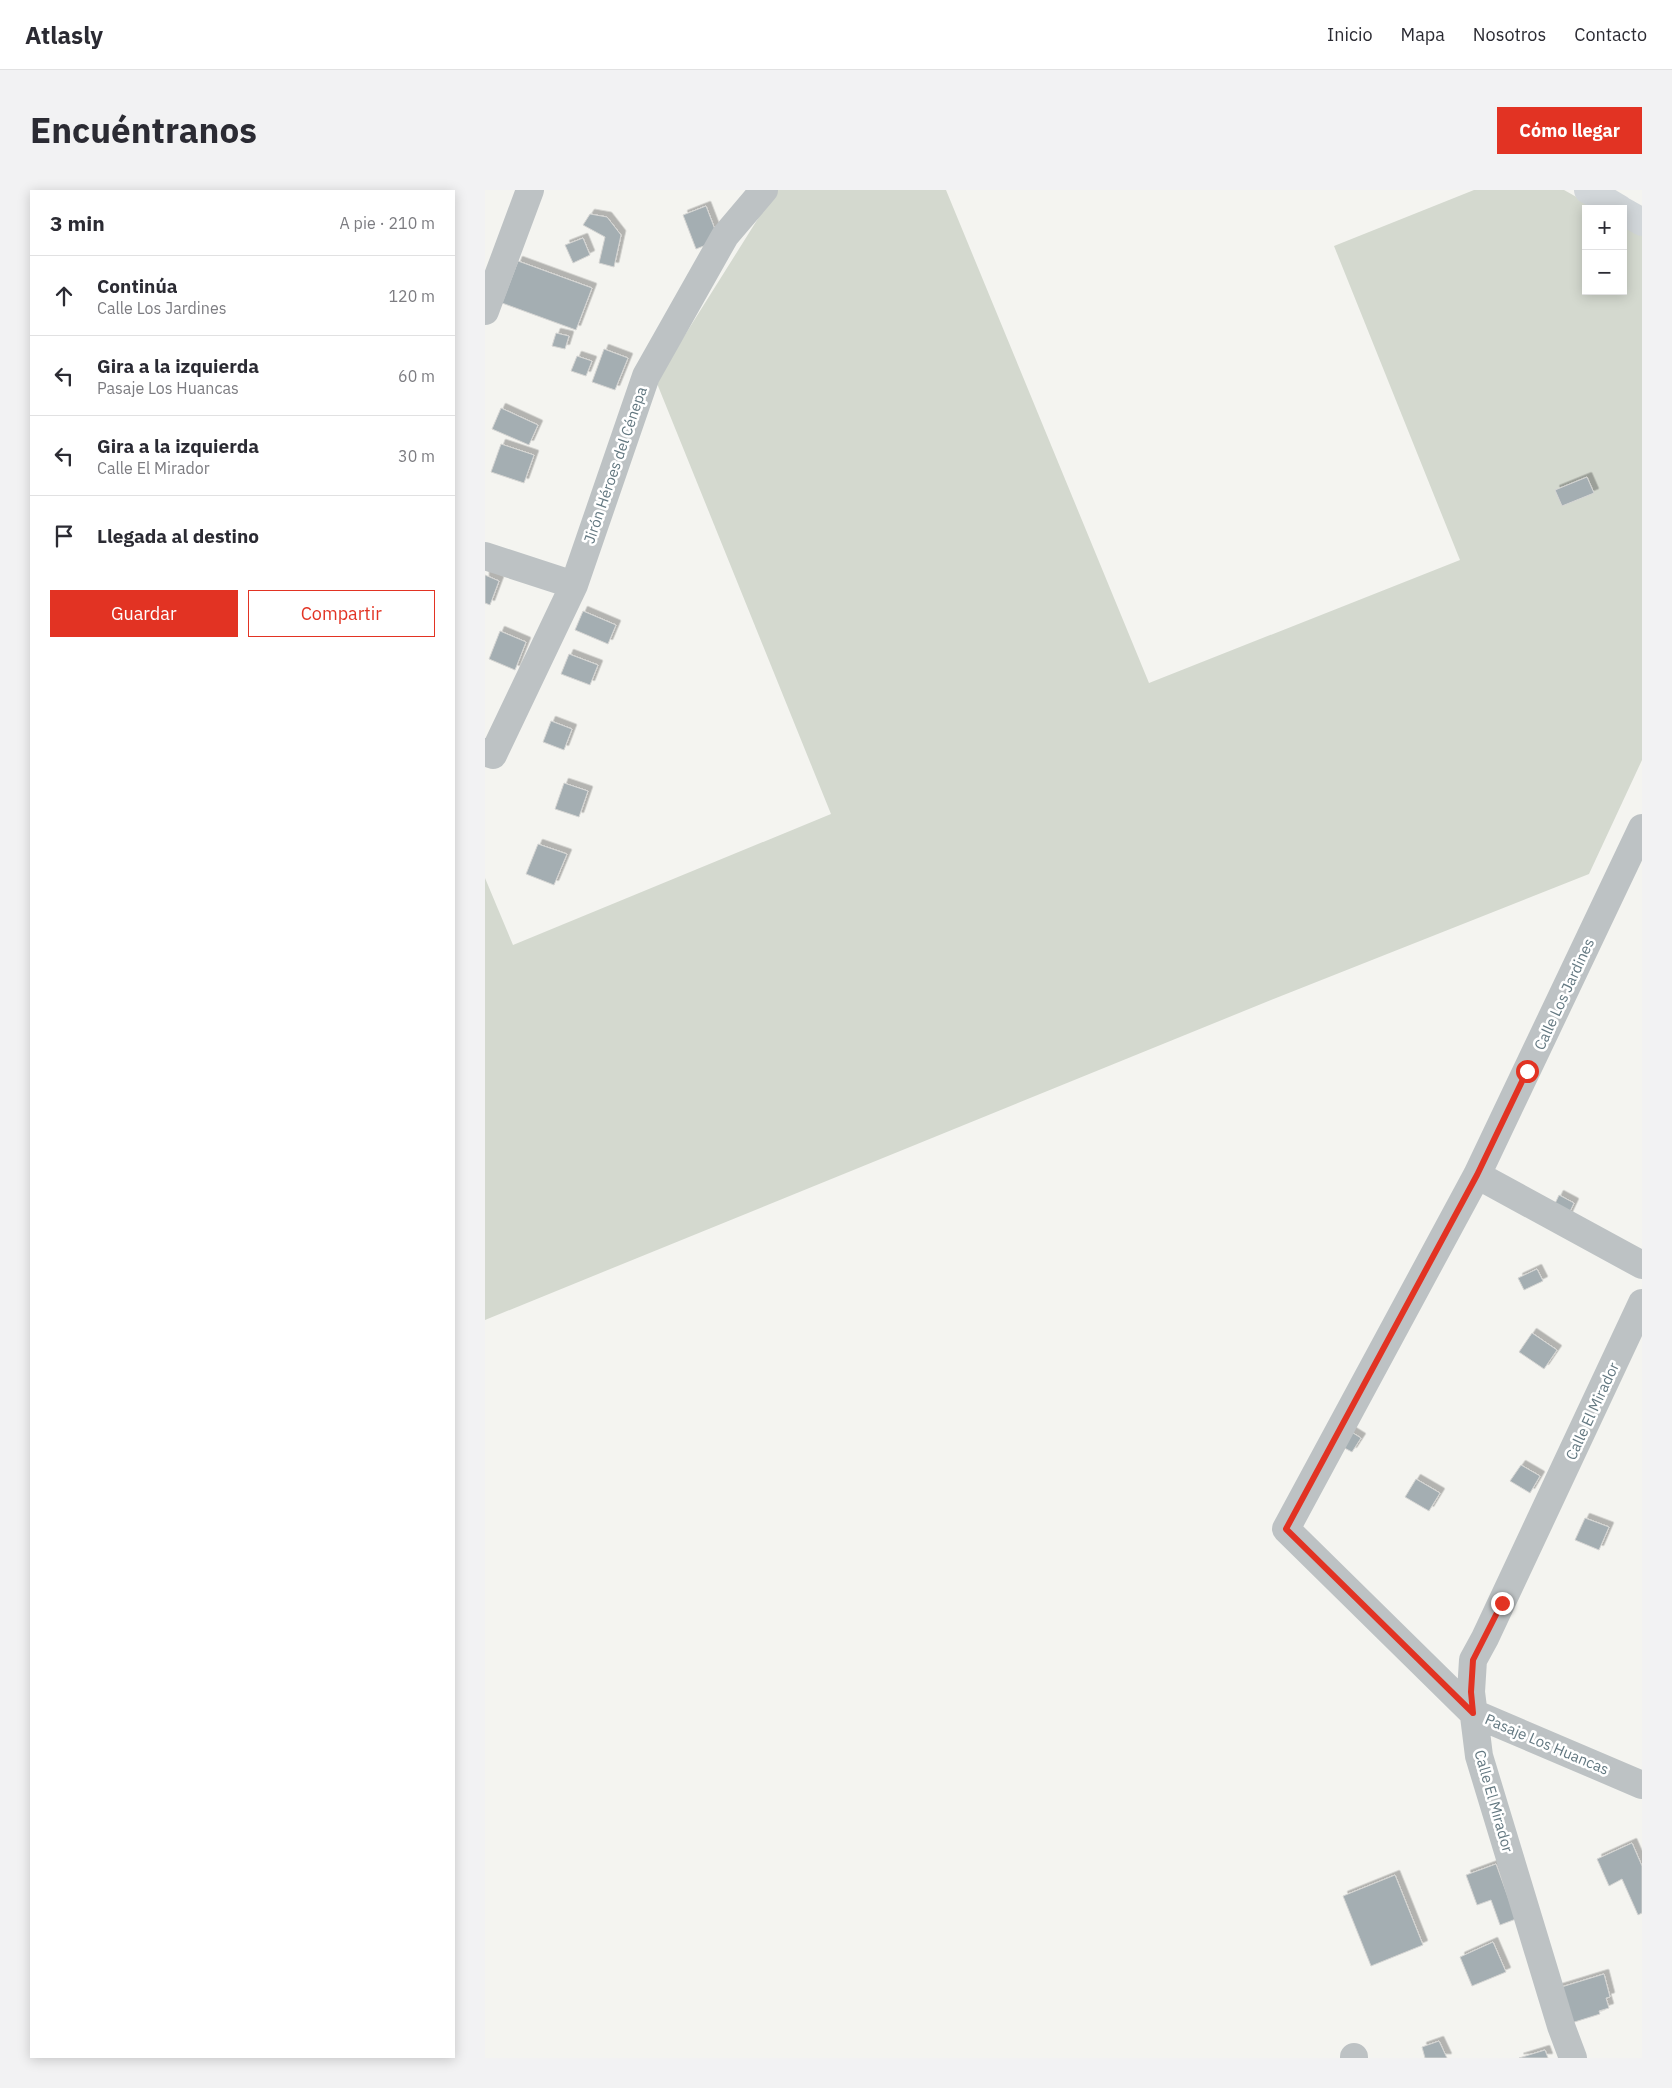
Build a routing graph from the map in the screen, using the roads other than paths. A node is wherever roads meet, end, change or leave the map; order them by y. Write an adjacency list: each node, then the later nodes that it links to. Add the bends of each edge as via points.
1 (530, 190): 7 (street)
2 (764, 190): 9 (street, Jirón Héroes del Cénepa, via 725,236 646,376)
3 (1588, 190): 4 (main road)
4 (1614, 205)
5 (1627, 213): 6 (main road)
6 (1642, 222)
7 (485, 311)
8 (485, 556): 9 (street)
9 (574, 585): 10 (street, Jirón Héroes del Cénepa)
10 (489, 753)
11 (1642, 828): 12 (street, Calle Los Jardines)
12 (1477, 1175): 13 (street); 15 (street, Calle Los Jardines)
13 (1642, 1265)
14 (1642, 1303): 16 (street, Calle El Mirador, via 1473,1660)
15 (1286, 1529): 16 (street, Pasaje Los Huancas)
16 (1473, 1713): 17 (street, Pasaje Los Huancas); 18 (street, Calle El Mirador, via 1479,1756)
17 (1642, 1784)
18 (1573, 2058)

